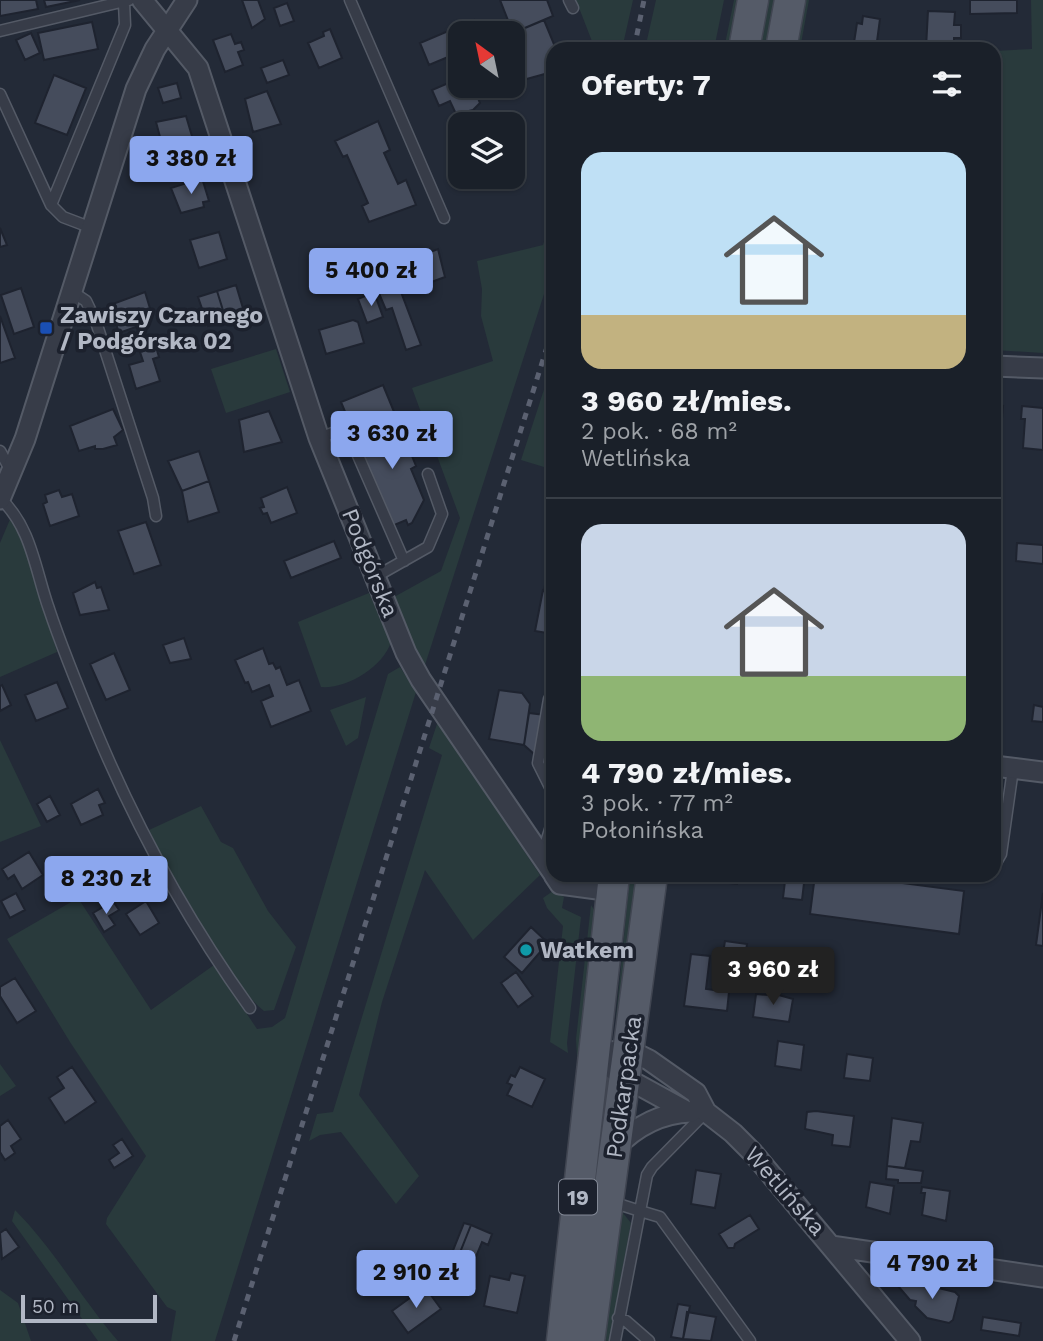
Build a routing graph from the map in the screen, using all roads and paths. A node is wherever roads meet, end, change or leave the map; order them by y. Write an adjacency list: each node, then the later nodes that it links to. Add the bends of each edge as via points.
1 (187, 0): 7 (street)
2 (350, 0): 12 (lane)
3 (753, 0): 8 (main road)
4 (790, 0): 9 (main road)
5 (132, 1): 6 (lane); 7 (street, Podgórska); 11 (lane)
6 (0, 31)
7 (166, 32): 13 (street, via 136,89); 17 (street, Podgórska, via 198,68)
8 (745, 42)
9 (782, 42)
10 (0, 94): 11 (lane)
11 (51, 205): 13 (lane, via 63,217)
12 (444, 218)
13 (92, 228): 14 (street)
14 (72, 291): 19 (street); 22 (lane, via 86,301 96,322)
15 (1001, 366): 16 (street)
16 (1043, 368)
17 (319, 438): 23 (lane, via 346,428); 24 (street, Podgórska)
18 (0, 450): 19 (lane)
19 (11, 471): 21 (street)
20 (428, 474): 23 (lane, via 442,514 428,547)
21 (0, 499): 36 (lane, via 26,533 71,670 133,813 163,873)
22 (156, 516)
23 (404, 561): 24 (lane)
24 (375, 577): 31 (street, Podgórska, via 421,680)
25 (546, 716): 28 (lane, via 538,763)
26 (1003, 767): 27 (street); 30 (lane)
27 (1043, 772)
28 (546, 779)
29 (546, 842): 31 (lane)
30 (1001, 854)
31 (542, 855): 32 (street, Podgórska)
32 (546, 861)
33 (559, 882): 35 (street, Podgórska)
34 (651, 882): 38 (main road, Podkarpacka / 19)
35 (613, 883): 37 (main road, Podkarpacka / 19)
36 (250, 1009)
37 (592, 1054): 38 (street, Wetlińska); 46 (main road, Podkarpacka / 19)
38 (627, 1063): 39 (street, Wetlińska); 39 (street, Wetlińska, via 649,1060 696,1093); 40 (main road, Podkarpacka / 19)
39 (697, 1112): 40 (street, via 674,1113 642,1124); 42 (lane, via 647,1175); 43 (street, Wetlińska, via 733,1133 753,1153)
40 (615, 1148): 41 (main road, Podkarpacka / 19)
41 (608, 1201): 42 (lane); 47 (main road, Podkarpacka / 19)
42 (640, 1211): 45 (lane); 50 (lane, via 660,1217)
43 (831, 1246): 44 (street); 51 (street, Wetlińska)
44 (1043, 1277)
45 (618, 1318): 48 (lane); 49 (lane)
46 (562, 1341)
47 (589, 1341)
48 (615, 1341)
49 (649, 1341)
50 (750, 1341)
51 (911, 1341)

